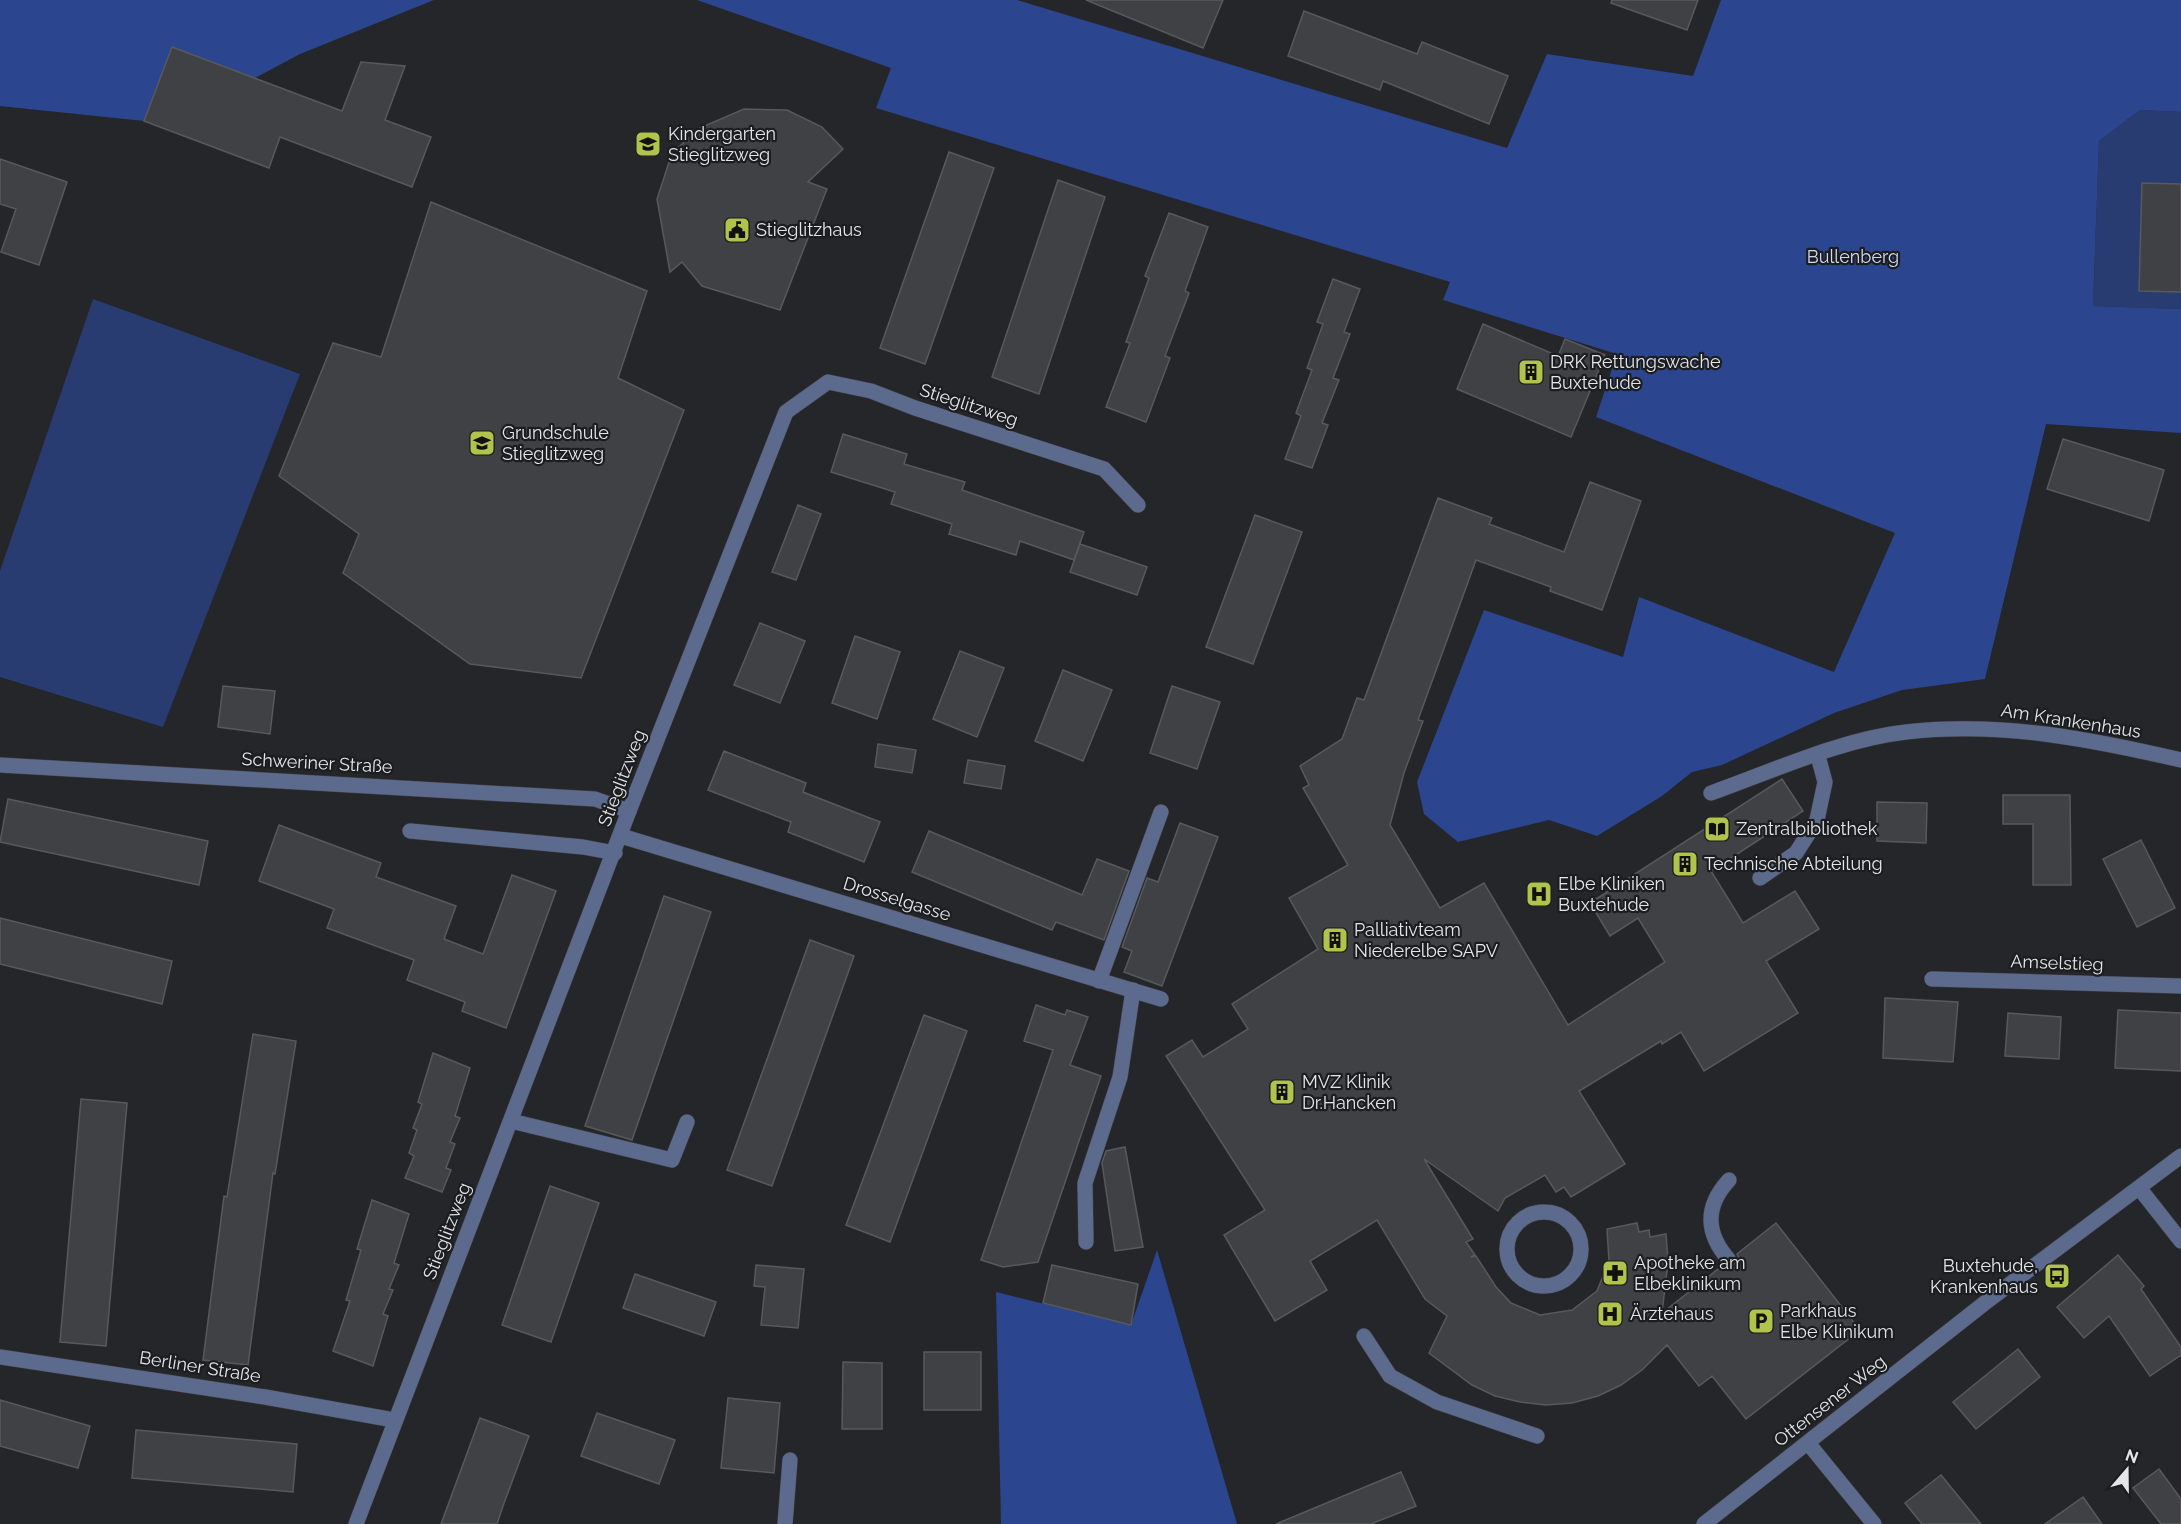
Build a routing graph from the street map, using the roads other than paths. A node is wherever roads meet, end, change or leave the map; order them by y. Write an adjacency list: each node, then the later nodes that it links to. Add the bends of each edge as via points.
1 (1138, 505): 6 (street, Stieglitzweg, via 1104,469 871,391 828,382 786,412)
2 (1818, 756): 3 (street, Am Krankenhaus, via 1850,744 1906,732 2001,728 2098,741); 5 (street, Am Krankenhaus); 11 (street, via 1825,782 1817,820 1796,853)
3 (2181, 760)
4 (0, 765): 6 (street, Schweriner Straße, via 595,799)
5 (1711, 793)
6 (629, 811): 9 (street, Stieglitzweg)
7 (1161, 812): 13 (street)
8 (410, 831): 10 (street)
9 (621, 836): 10 (street, Stieglitzweg); 13 (street, Drosselgasse)
10 (615, 853): 17 (street, Stieglitzweg)
11 (1760, 878)
12 (1932, 979): 14 (street, Amselstieg)
13 (1099, 981): 15 (street, Drosselgasse)
14 (2181, 986)
15 (1133, 990): 16 (street, Drosselgasse); 24 (street, via 1120,1077 1085,1183)
16 (1161, 999)
17 (511, 1121): 18 (street, via 672,1160); 28 (street, Stieglitzweg)
18 (687, 1122)
19 (2181, 1156): 21 (street, Ottensener Weg)
20 (1729, 1180): 25 (street, via 1713,1201 1709,1218 1715,1242)
21 (2140, 1189): 23 (street); 30 (street, Ottensener Weg, via 1986,1302)
22 (1531, 1215): 22 (street, via 1515,1227 1508,1239 1511,1266 1531,1284 1558,1284 1578,1266 1578,1233 1558,1215)
23 (2181, 1241)
24 (1086, 1242)
25 (1729, 1260)
26 (1364, 1336): 29 (street, via 1390,1376 1437,1402)
27 (0, 1357): 28 (street, Berliner Straße)
28 (394, 1420): 32 (street, Stieglitzweg)
29 (1537, 1436)
30 (1808, 1443): 34 (street, Ottensener Weg); 35 (street)
31 (790, 1460): 33 (street)
32 (356, 1524)
33 (785, 1524)
34 (1704, 1524)
35 (1874, 1524)

